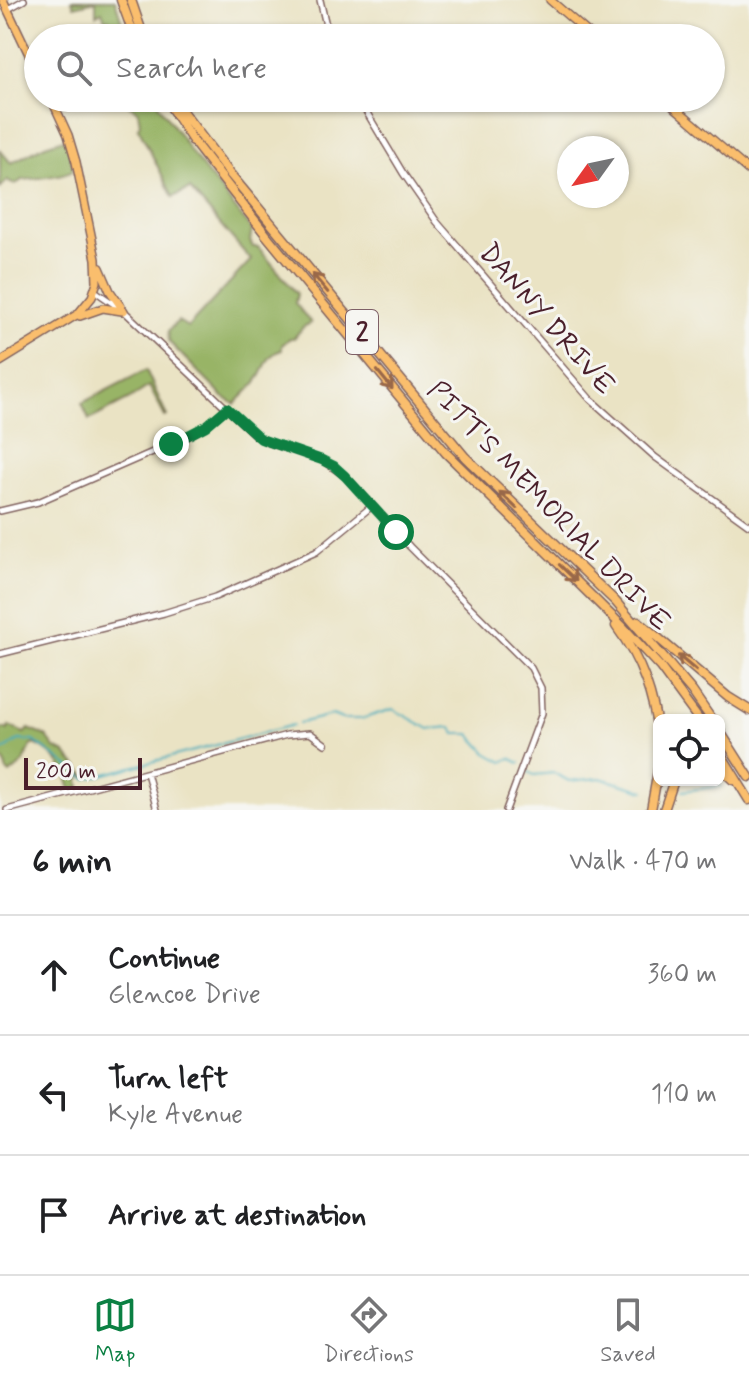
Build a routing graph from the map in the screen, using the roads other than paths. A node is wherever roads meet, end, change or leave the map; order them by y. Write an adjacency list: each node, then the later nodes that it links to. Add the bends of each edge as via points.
1 (3, 0): 7 (main road)
2 (24, 0): 7 (street)
3 (121, 0): 8 (highway)
4 (131, 0): 9 (highway)
5 (320, 0): 10 (street)
6 (550, 0): 11 (main road)
7 (7, 10): 12 (main road)
8 (130, 24)
9 (139, 24)
10 (326, 24)
11 (578, 24)
12 (24, 45)
13 (57, 112): 19 (main road, via 76,162)
14 (174, 112): 28 (highway, PITT'S MEMORIAL DRIVE / 2, one-way to 28, via 267,236 436,441)
15 (183, 112): 29 (highway, PITT'S MEMORIAL DRIVE / 2, one-way to 15, via 465,457)
16 (366, 112): 27 (street, DANNY DRIVE, via 437,222 590,399 655,457)
17 (680, 112): 18 (main road)
18 (749, 171)
19 (96, 259): 20 (main road); 21 (main road)
20 (95, 291): 21 (street); 22 (main road)
21 (124, 311): 22 (main road, via 103,308); 24 (street)
22 (74, 317): 23 (main road)
23 (0, 362)
24 (227, 408): 25 (street, via 261,439 328,462); 26 (street, via 180,440 35,503)
25 (372, 506): 30 (street, via 316,552 215,597); 47 (street, via 523,658 538,680 541,721)
26 (0, 511)
27 (749, 525)
28 (593, 598): 32 (highway, via 636,656); 33 (highway, PITT'S MEMORIAL DRIVE / 2, via 660,667)
29 (615, 601): 31 (highway, one-way to 29); 34 (highway, PITT'S MEMORIAL DRIVE / 2)
30 (0, 654)
31 (749, 710)
32 (654, 714)
33 (695, 714)
34 (708, 714)
35 (725, 739): 40 (highway)
36 (325, 744): 39 (street, via 313,734 300,733)
37 (725, 760): 43 (highway)
38 (725, 772): 43 (highway)
39 (147, 773): 45 (street); 46 (street)
40 (749, 777)
41 (655, 786): 48 (highway)
42 (672, 786): 49 (highway)
43 (743, 789): 44 (highway)
44 (749, 800)
45 (7, 810)
46 (157, 810)
47 (506, 810)
48 (651, 810)
49 (664, 810)

